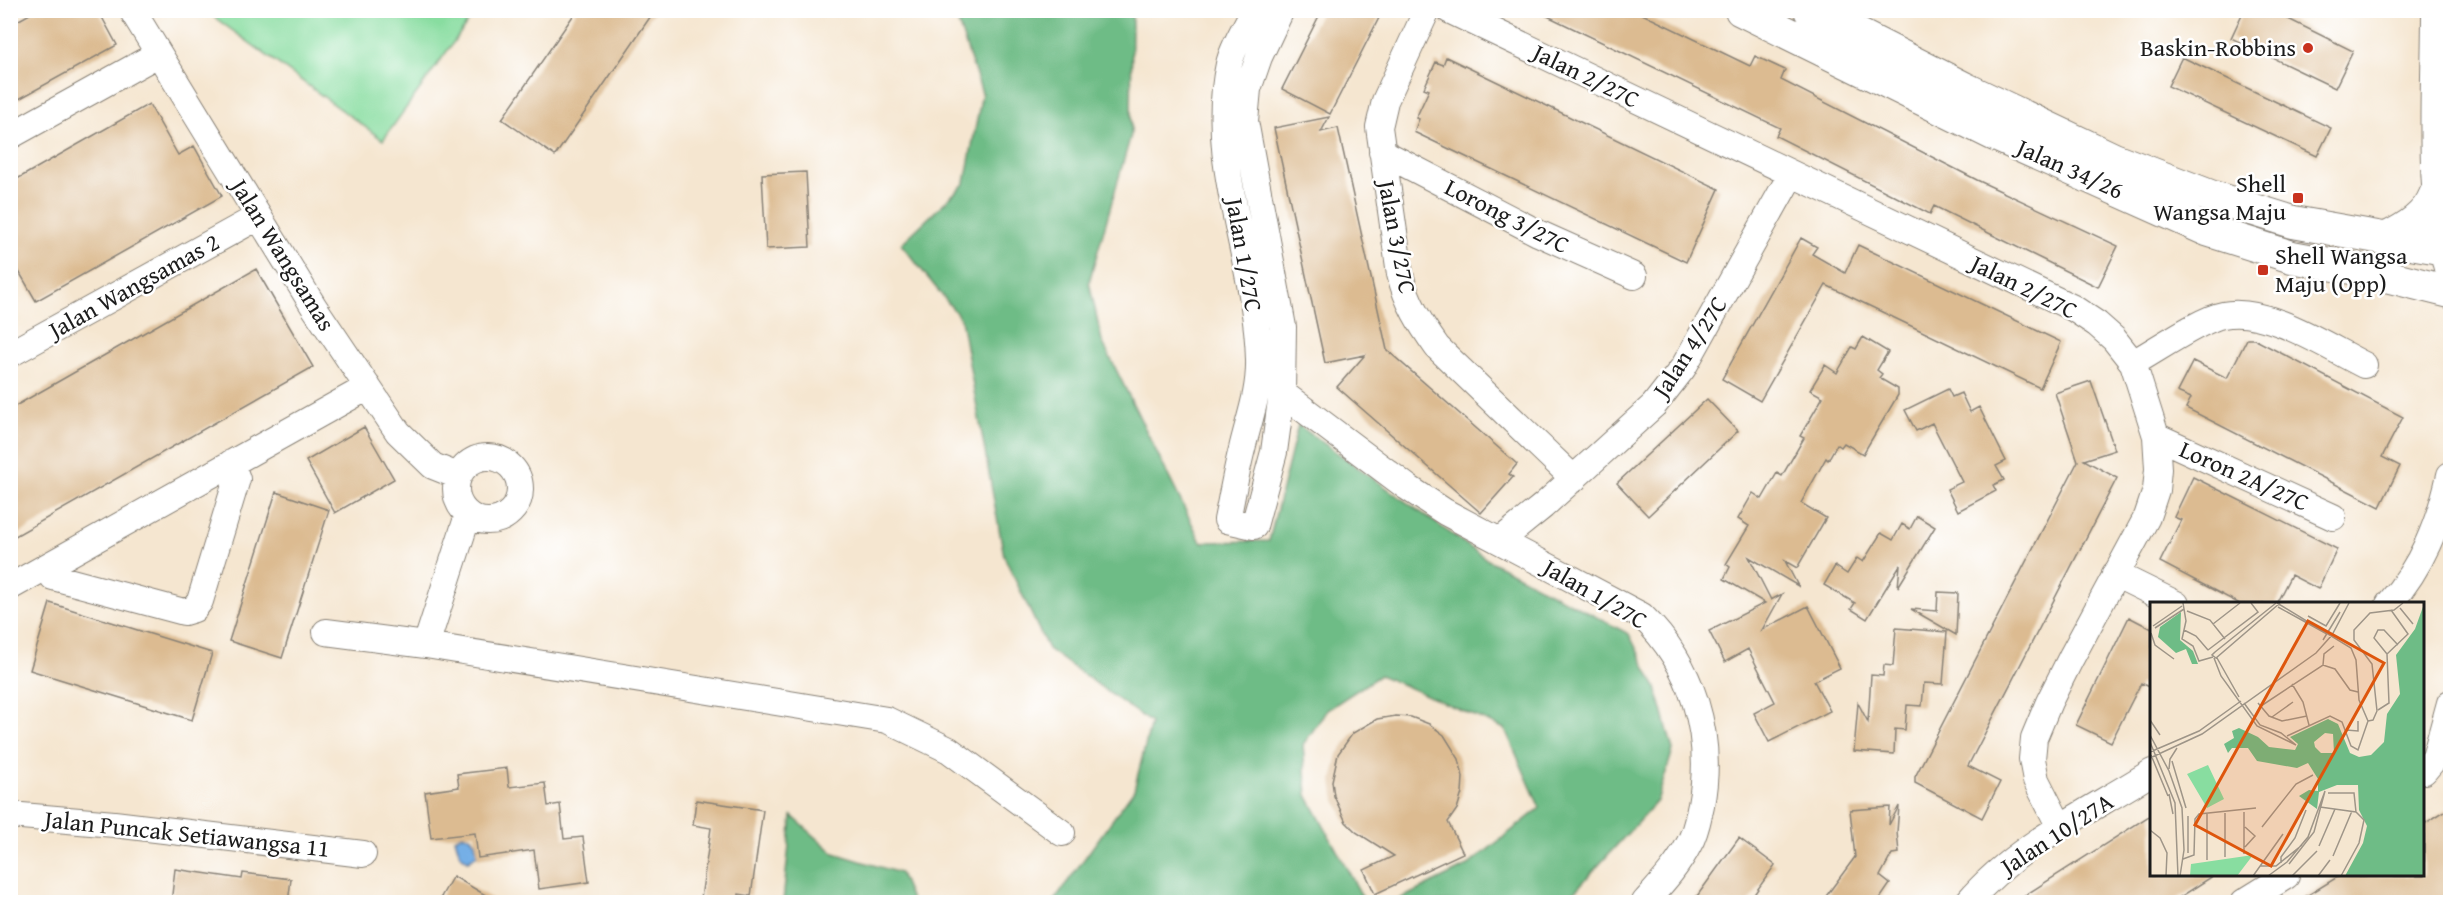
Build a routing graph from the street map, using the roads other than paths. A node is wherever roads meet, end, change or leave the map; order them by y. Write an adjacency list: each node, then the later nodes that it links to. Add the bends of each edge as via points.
1 (132, 10): 9 (street, Jalan Wangsamas)
2 (1254, 10): 24 (street, Jalan 1/27C, via 1229,61 1222,105 1225,148 1260,362 1256,399 1227,520 1254,526 1274,452)
3 (1281, 10): 24 (street, Jalan 1/27C, via 1248,89 1245,121 1283,327)
4 (1426, 10): 11 (street, Jalan 3/27C, via 1385,101 1379,127)
5 (1449, 10): 12 (street, Jalan 2/27C)
6 (1741, 10): 19 (main road, Jalan 34/26, via 1993,134 2206,230 2292,258)
7 (1810, 10): 15 (main road, Jalan 34/26, via 2114,159 2293,222)
8 (2435, 10): 13 (street)
9 (158, 54): 10 (street); 14 (street, Jalan Wangsamas)
10 (10, 136)
11 (1382, 152): 17 (street, Lorong 3/27C, via 1538,233); 29 (street, Jalan 3/27C, via 1400,274 1406,298 1419,322 1437,347)
12 (1791, 175): 21 (street, Jalan 2/27C, via 2073,308 2114,339); 29 (street, Jalan 4/27C, via 1683,368 1639,420)
13 (2435, 195): 15 (main road, via 2418,218); 16 (street)
14 (258, 217): 20 (street, Jalan Wangsamas 2); 23 (street, Jalan Wangsamas)
15 (2387, 238): 16 (main road, Jalan 34/26)
16 (2446, 250): 18 (street)
17 (1634, 276)
18 (2451, 280)
19 (2451, 292)
20 (10, 354)
21 (2133, 363): 22 (street, via 2202,324 2222,315 2241,314 2290,327); 25 (street, Jalan 2/27C)
22 (2364, 365)
23 (368, 387): 26 (street); 28 (street, Jalan Wangsamas, via 398,432 419,453 433,466)
24 (1282, 393): 32 (street, Jalan 1/27C, via 1407,487 1445,512)
25 (2156, 436): 31 (street, Loron 2A/27C); 34 (street, Jalan 2/27C, via 2156,490 2147,517)
26 (231, 464): 33 (street); 33 (street, via 237,479 195,609 184,612 53,577)
27 (2451, 475): 37 (street, via 2432,537 2419,563)
28 (458, 476): 30 (street, via 457,498); 30 (street, via 480,457 507,463 518,476 521,491 507,515 496,521)
29 (1574, 479): 32 (street, Jalan 4/27C)
30 (468, 515): 39 (street)
31 (2333, 517)
32 (1501, 540): 48 (street, Jalan 1/27C, via 1642,616 1660,634 1692,691 1706,751 1698,818 1676,867)
33 (47, 567): 35 (street)
34 (2115, 574): 36 (street); 44 (street, Jalan 2/27C, via 2034,738 2036,780)
35 (10, 587)
36 (2172, 602)
37 (2390, 602)
38 (326, 632): 39 (street)
39 (426, 645): 45 (street, via 887,720 950,750)
40 (2451, 703): 41 (street, via 2435,758)
41 (2425, 770)
42 (2150, 773): 44 (street, Jalan 10/27A)
43 (10, 815): 46 (street, Jalan Puncak Setiawangsa 11)
44 (2060, 827): 49 (street, Jalan 10/27A, via 1994,875)
45 (1062, 833)
46 (363, 854)
47 (2284, 877): 50 (street)
48 (1645, 902)
49 (1968, 903)
50 (2244, 903)

